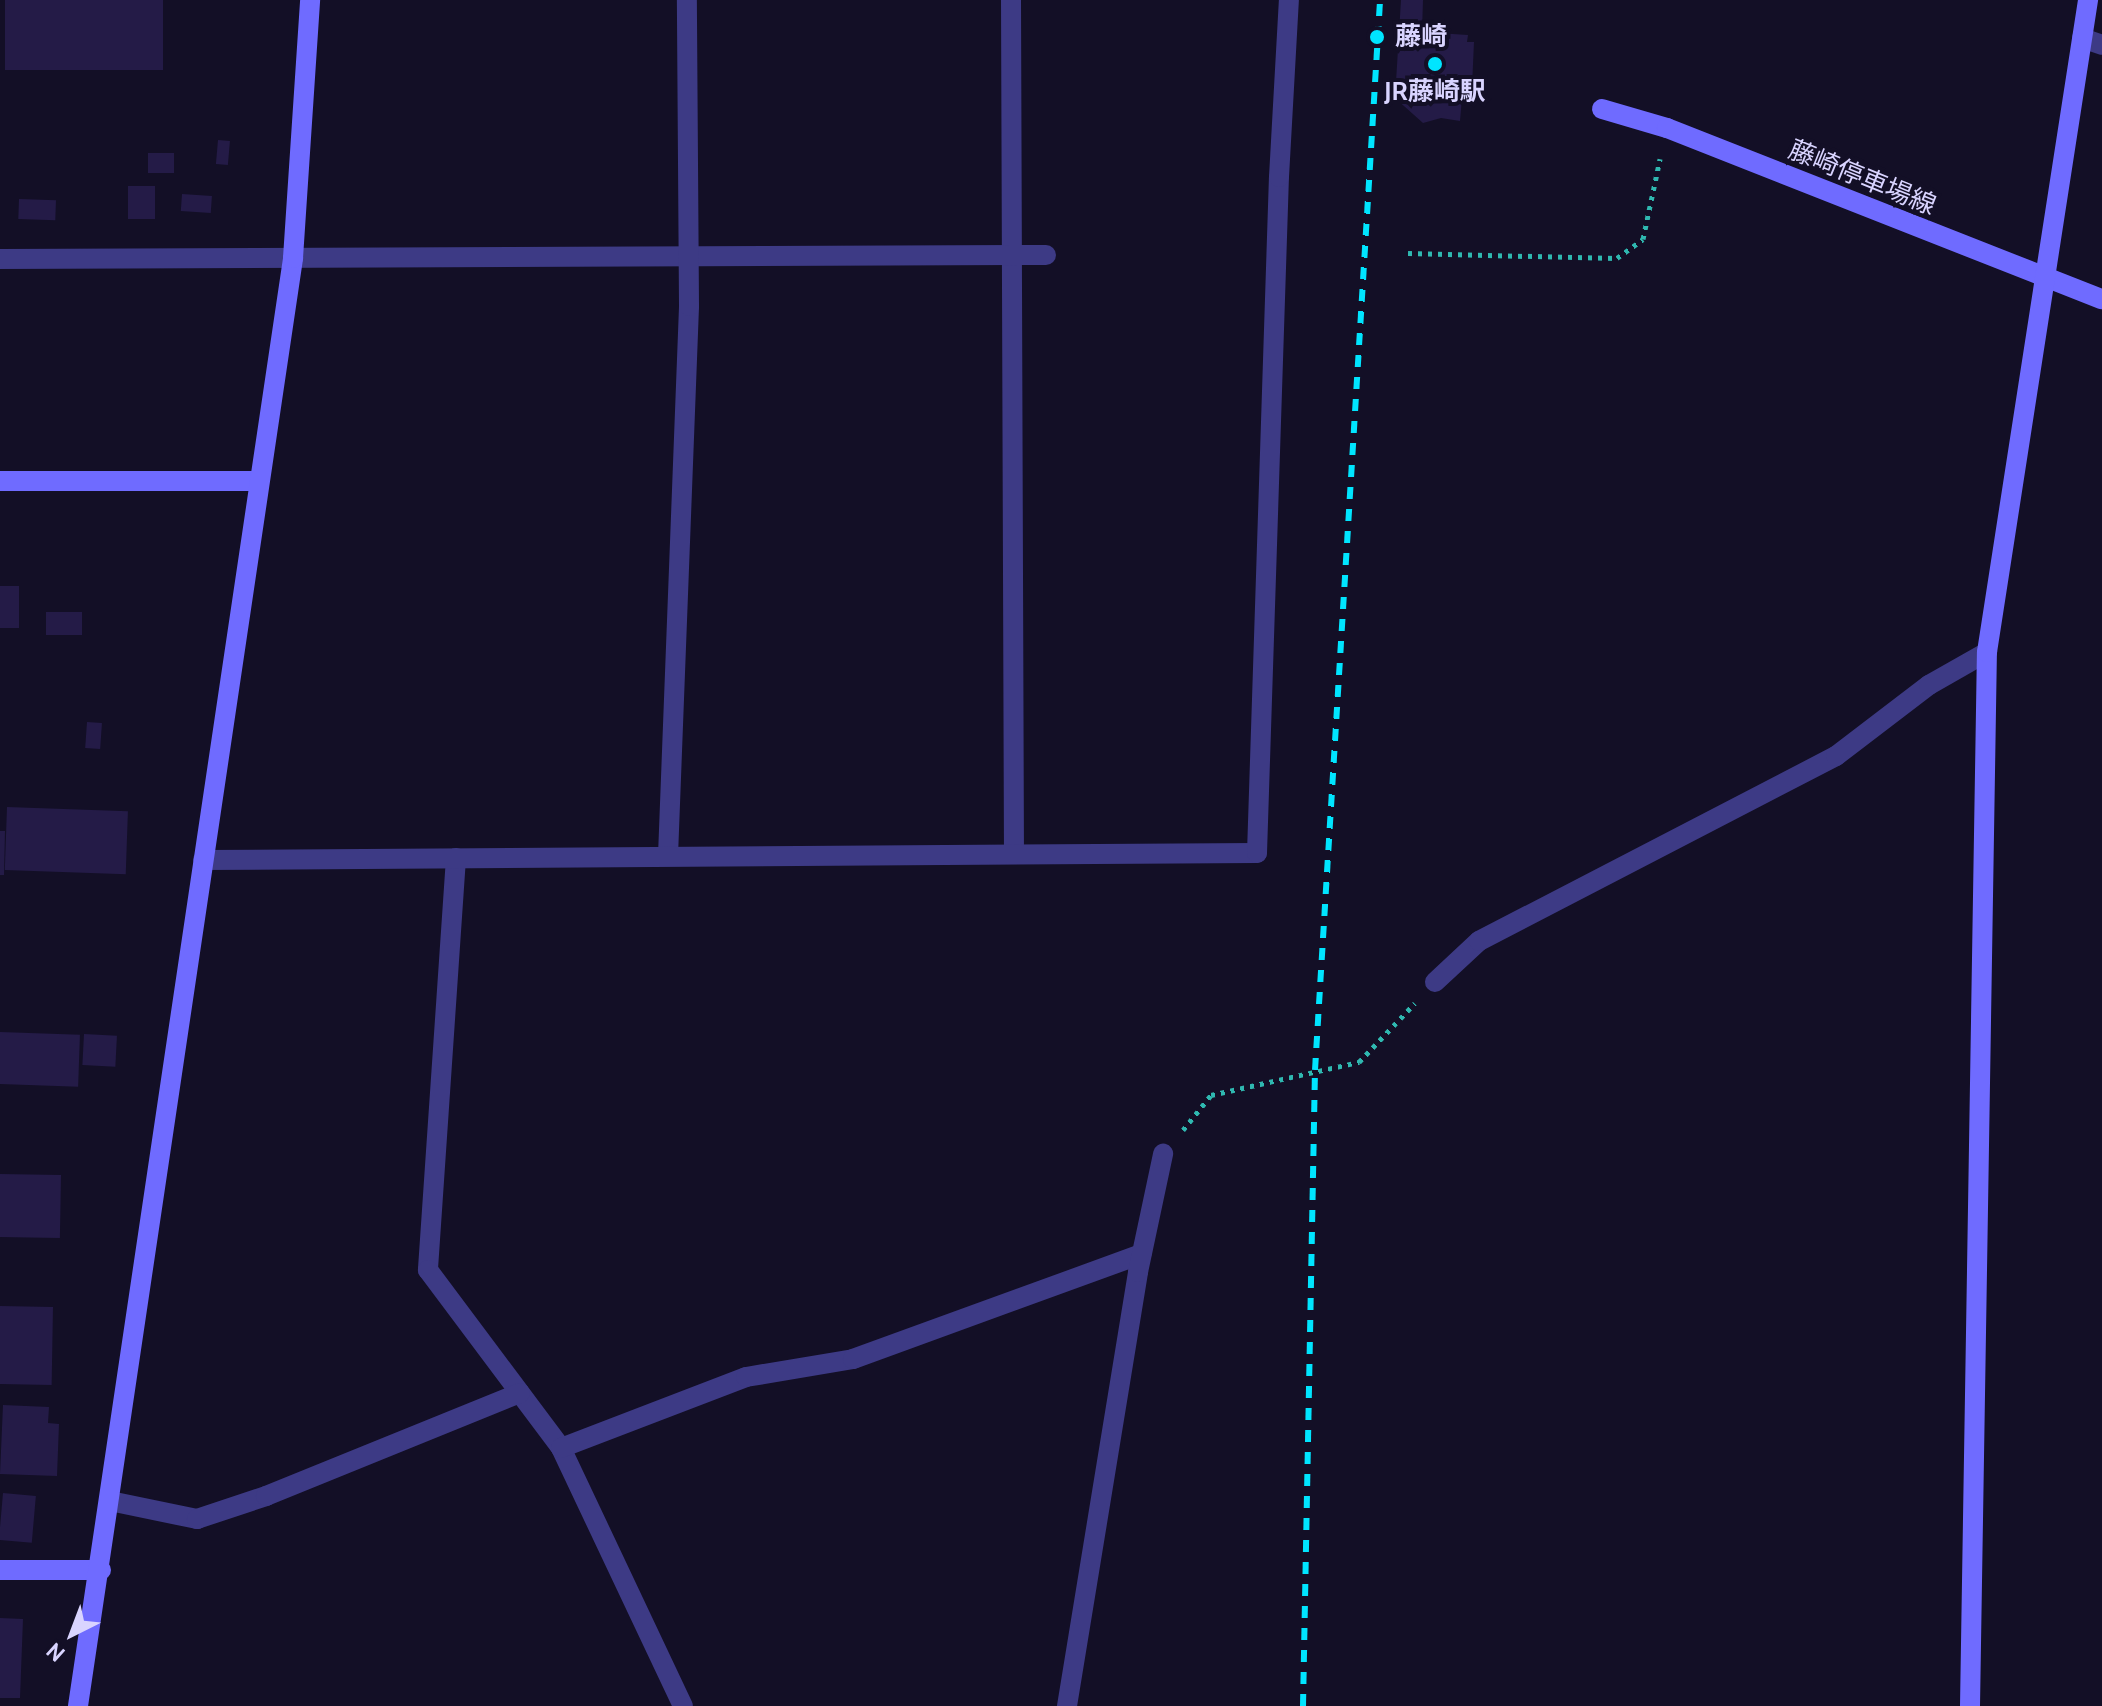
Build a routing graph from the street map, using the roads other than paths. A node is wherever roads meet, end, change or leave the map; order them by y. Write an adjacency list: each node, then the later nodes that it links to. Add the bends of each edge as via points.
1 (310, 0): 12 (street)
2 (687, 0): 9 (street)
3 (1011, 0): 10 (street)
4 (1289, 0): 19 (street, via 1257,853)
5 (2088, 0): 6 (street)
6 (2082, 38): 7 (street); 14 (street)
7 (2102, 45)
8 (1602, 109): 14 (street, 藤崎停車場線, via 1667,128)
9 (686, 254): 10 (street); 12 (street); 20 (street, via 689,306)
10 (1012, 255): 11 (street); 19 (street)
11 (1046, 255)
12 (293, 258): 13 (street); 17 (street)
13 (0, 259)
14 (2043, 278): 15 (street, 藤崎停車場線); 18 (street)
15 (2102, 299)
16 (0, 481): 17 (street)
17 (258, 481): 22 (street)
18 (1987, 652): 23 (street, via 1929,685 1836,756 1479,941); 34 (street)
19 (1014, 853): 20 (street)
20 (668, 856): 21 (street)
21 (456, 858): 22 (street); 26 (street, via 428,1270)
22 (203, 860): 28 (street)
23 (1435, 982)
24 (1163, 1154): 25 (street)
25 (1141, 1254): 27 (street, via 853,1359 746,1377); 33 (street)
26 (520, 1393): 27 (street); 28 (street, via 197,1519)
27 (561, 1448): 32 (street)
28 (110, 1501): 30 (street)
29 (0, 1570): 30 (street)
30 (101, 1570): 31 (street)
31 (78, 1706)
32 (683, 1706)
33 (1067, 1706)
34 (1970, 1706)

